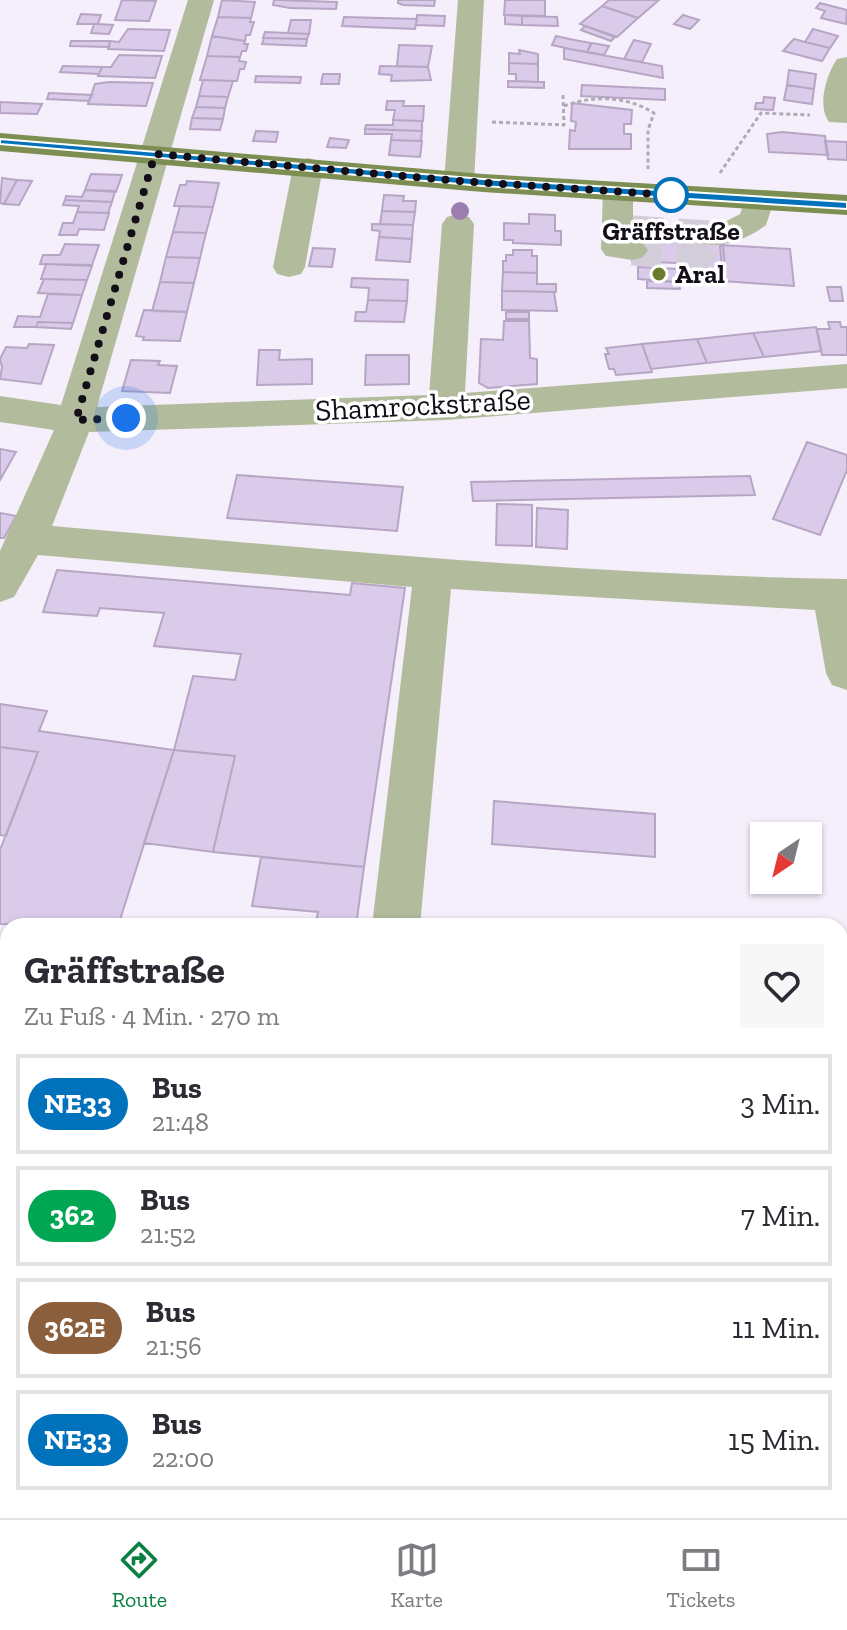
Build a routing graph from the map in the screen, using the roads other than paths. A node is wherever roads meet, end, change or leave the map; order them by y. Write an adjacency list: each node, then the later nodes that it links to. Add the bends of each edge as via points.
1 (201, 0): 6 (street)
2 (471, 0): 8 (street)
3 (847, 65): 4 (street, via 838,95)
4 (839, 116)
5 (0, 142): 6 (main road)
6 (155, 154): 7 (main road); 19 (street)
7 (308, 167): 8 (main road); 15 (street)
8 (459, 181): 9 (main road)
9 (633, 192): 10 (main road); 14 (street)
10 (758, 201): 11 (main road); 13 (street, via 755,218 747,224)
11 (847, 205)
12 (458, 224): 17 (street)
13 (711, 236)
14 (627, 237)
15 (289, 267)
16 (847, 376): 17 (street, Shamrockstraße)
17 (446, 407): 19 (street, Shamrockstraße)
18 (0, 409): 19 (street, Shamrockstraße)
19 (76, 420): 20 (street)
20 (27, 539): 21 (street); 22 (street)
21 (433, 573): 23 (street); 25 (street)
22 (0, 586)
23 (840, 596): 24 (street)
24 (847, 673)
25 (397, 918)

